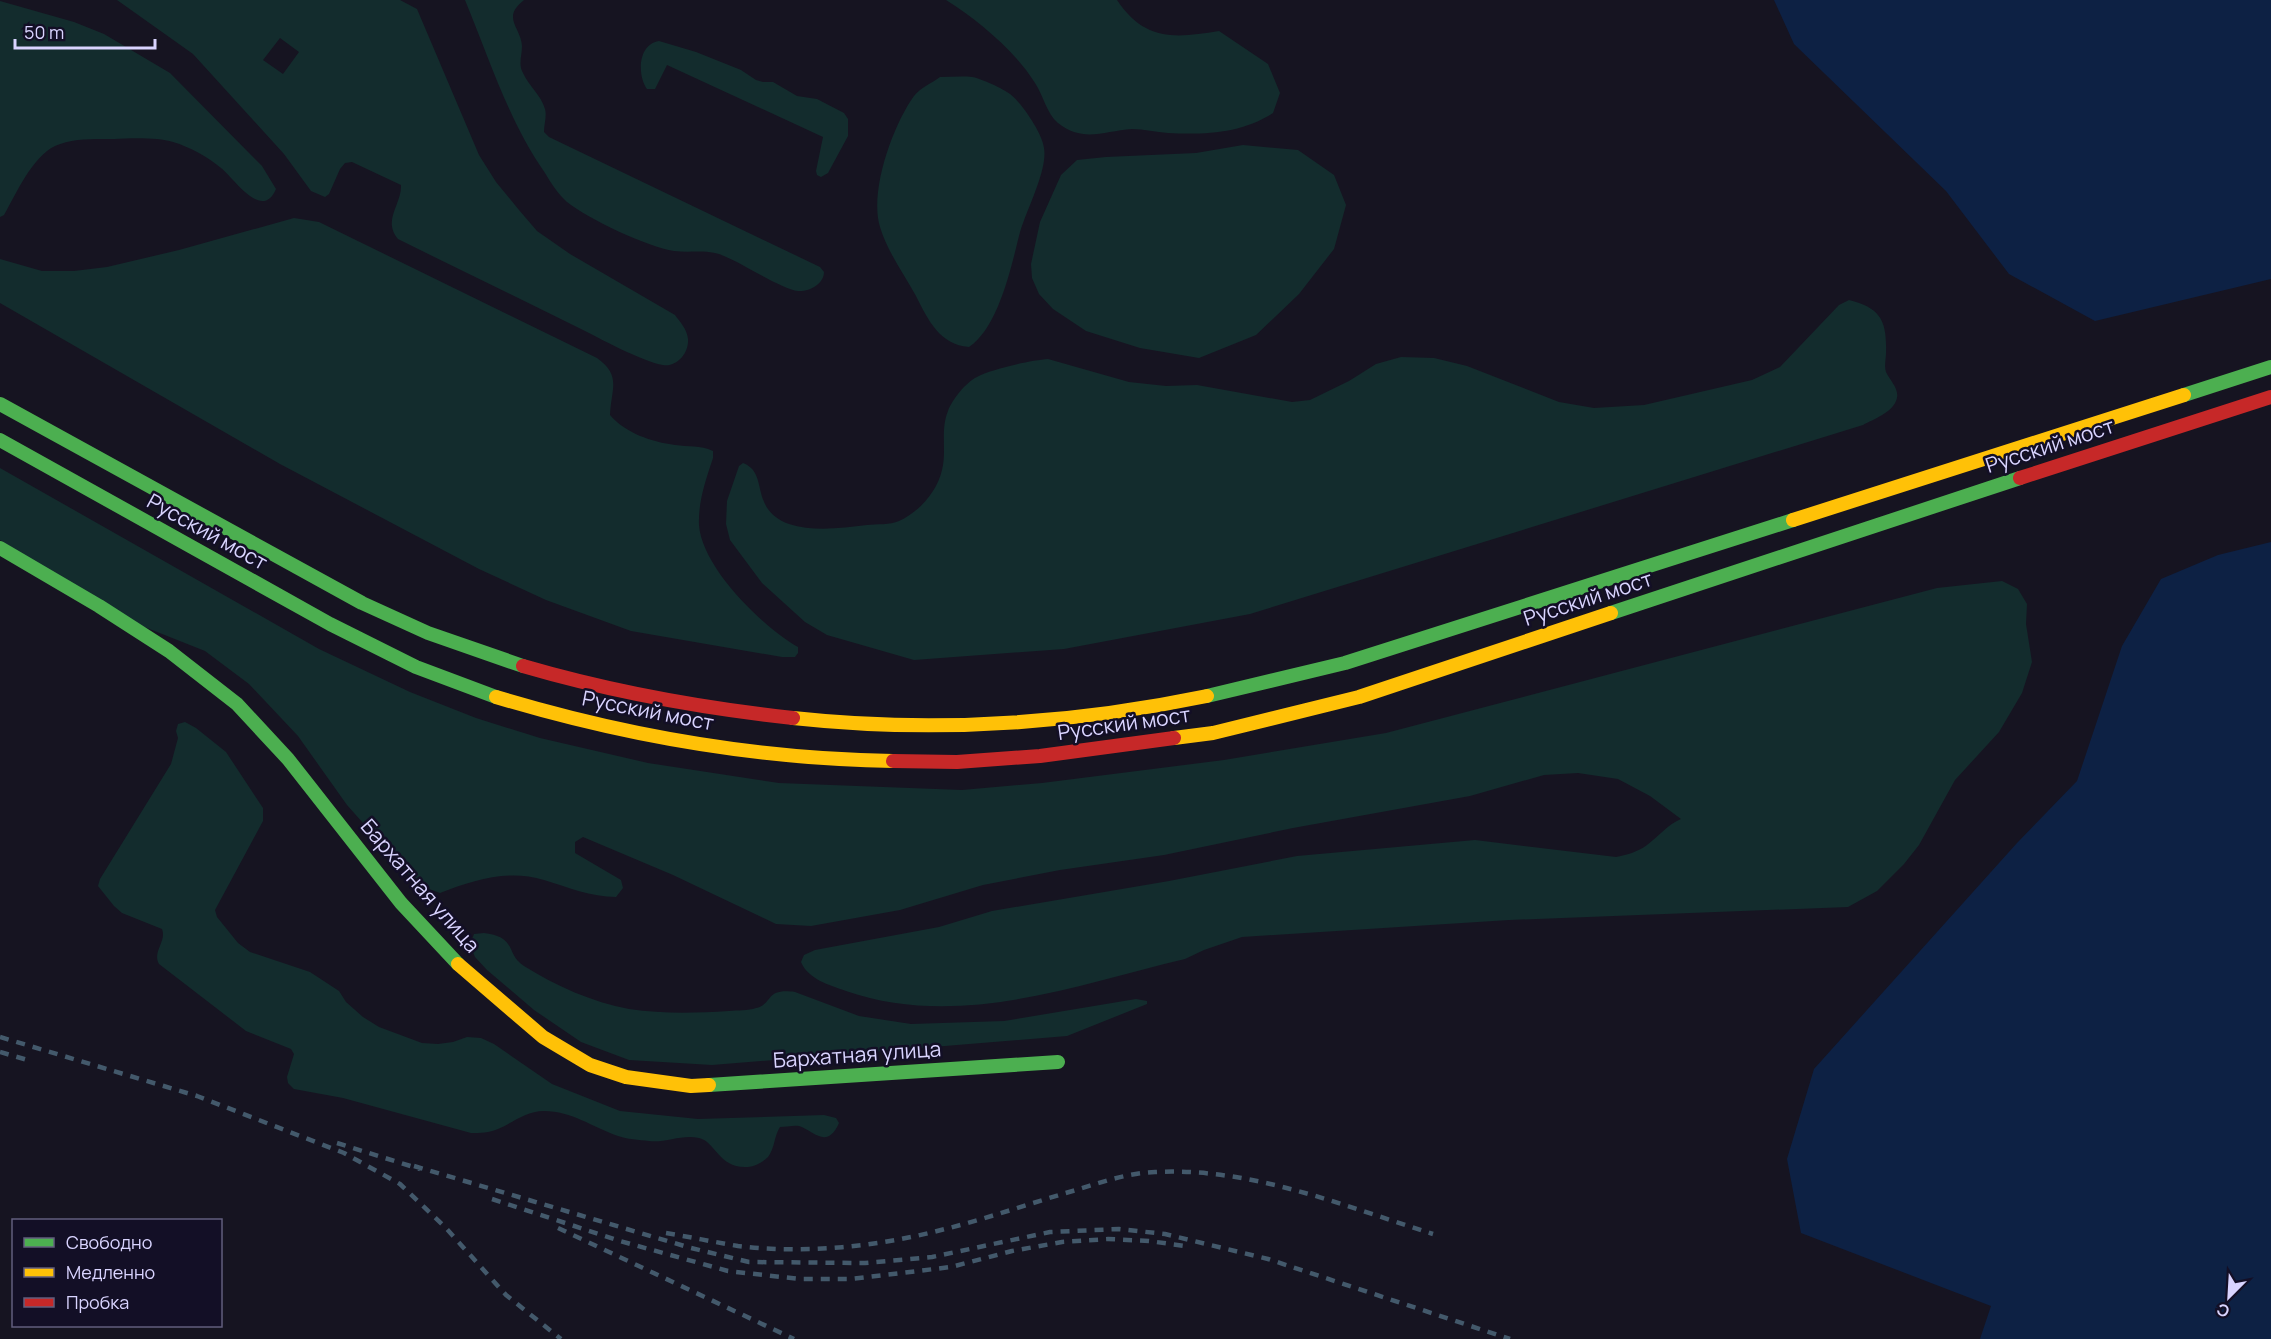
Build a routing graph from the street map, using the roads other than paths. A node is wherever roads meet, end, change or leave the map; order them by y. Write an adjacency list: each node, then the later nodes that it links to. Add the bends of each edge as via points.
1 (2271, 367): 3 (main road, Русский мост, via 1345,663 1254,687 1113,711 954,724 792,718 659,700 493,657 426,632 343,592)
2 (2271, 397): 4 (main road, Русский мост, via 1359,697 1214,733 1040,756 957,762 780,756 652,737 484,693 416,667 330,624)
3 (0, 404)
4 (0, 440)
5 (0, 548): 6 (main road, Бархатная улица, via 169,651 237,704 288,759 401,903 448,955 543,1037 590,1065 626,1077 691,1086)
6 (1058, 1062)

